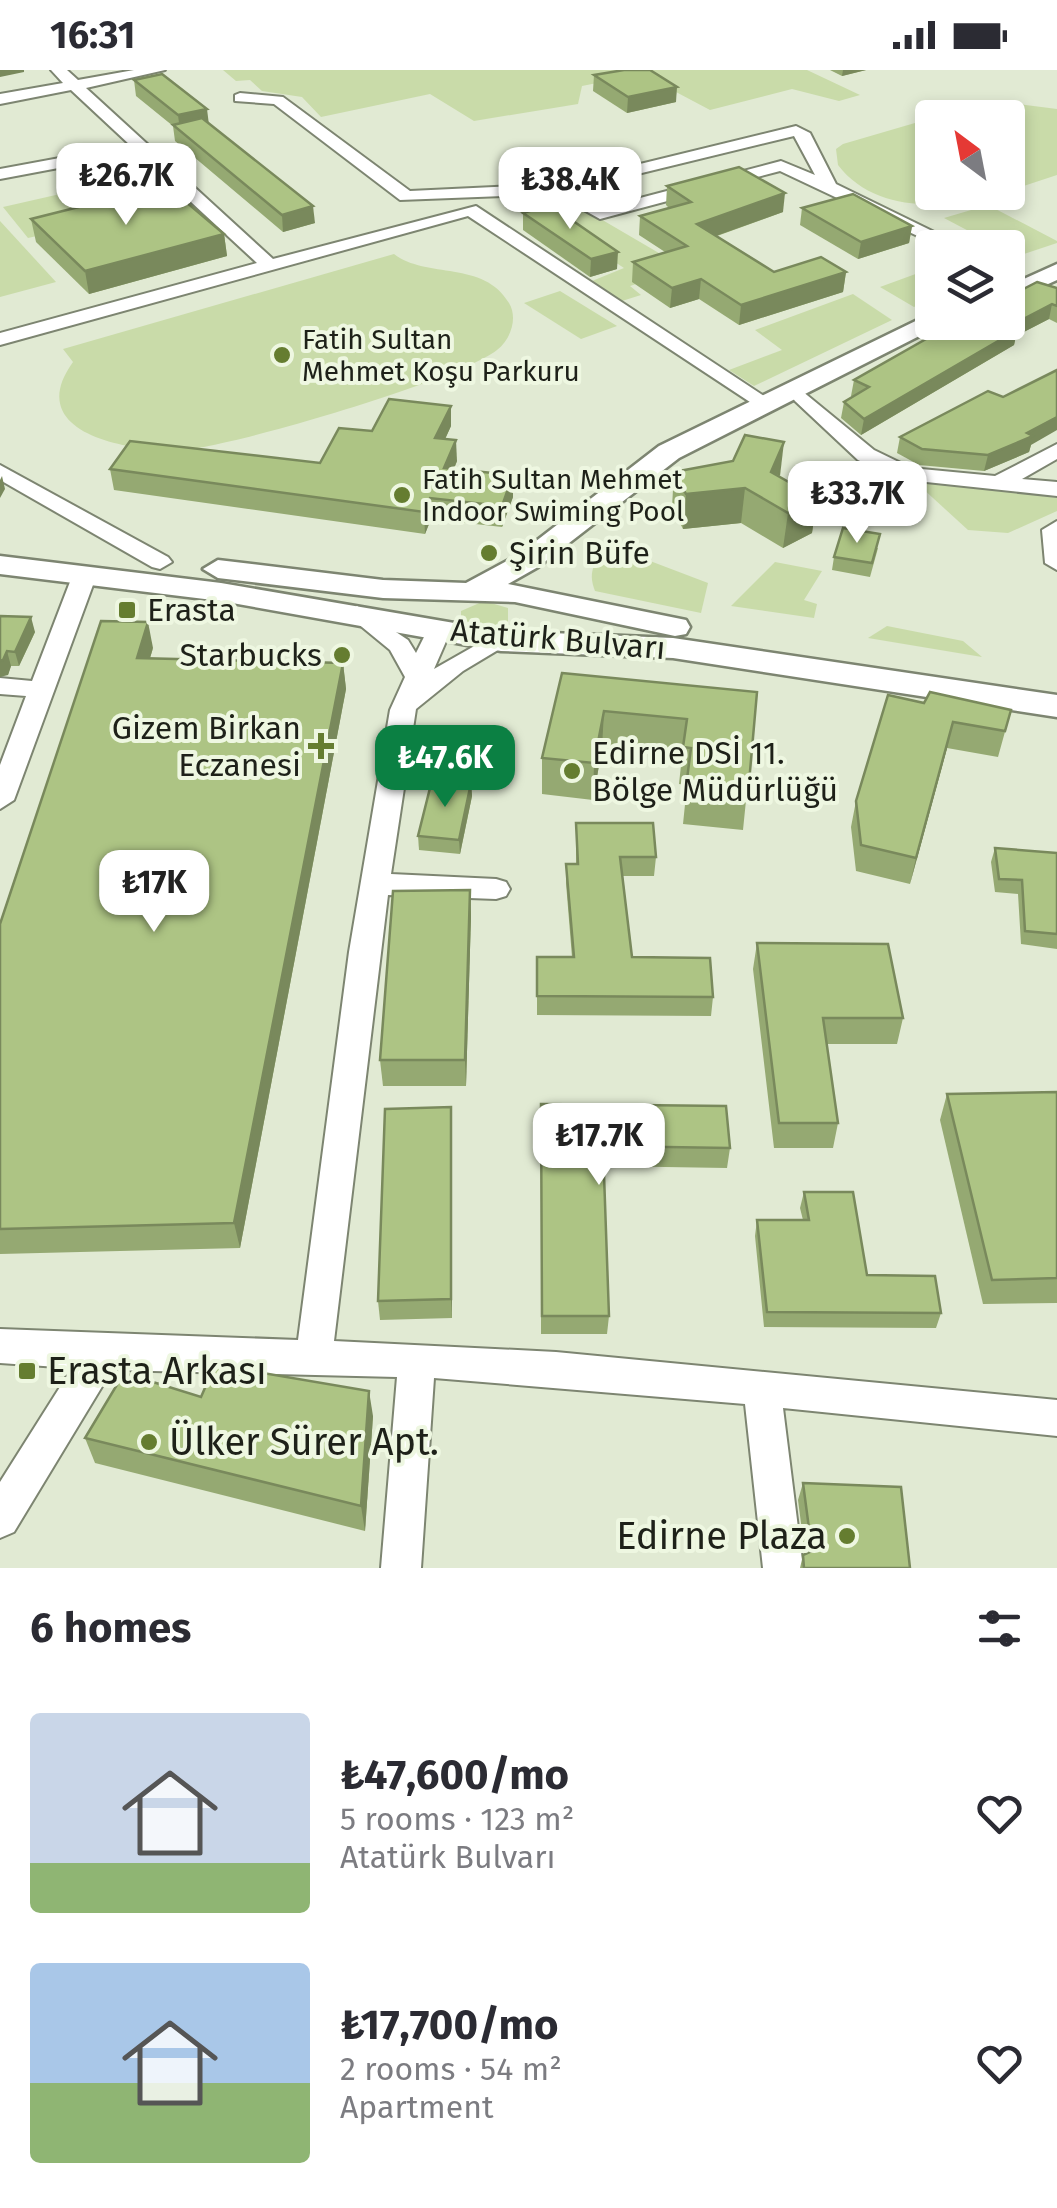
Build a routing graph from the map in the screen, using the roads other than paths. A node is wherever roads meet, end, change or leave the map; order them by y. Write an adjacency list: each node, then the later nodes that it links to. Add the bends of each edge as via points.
1 (58, 70): 3 (street)
2 (158, 70): 3 (street)
3 (77, 88): 5 (street); 6 (street)
4 (240, 98): 9 (street, via 278,100 406,196)
5 (0, 99)
6 (138, 148): 7 (street); 12 (street)
7 (0, 174)
8 (829, 187): 9 (street, via 781,166 600,214); 9 (street, via 796,131); 10 (street)
9 (558, 190)
10 (920, 230)
11 (1057, 260): 14 (main road)
12 (268, 264): 19 (street); 22 (street, via 470,210)
13 (1057, 271): 15 (main road)
14 (1025, 277)
15 (1025, 280)
16 (1025, 287): 17 (street)
17 (1057, 296)
18 (915, 328): 22 (main road)
19 (0, 338)
20 (916, 340): 21 (main road)
21 (802, 397): 25 (street, via 866,455 906,474); 34 (main road, via 691,458 589,537)
22 (763, 402): 33 (main road, via 669,452 528,561)
23 (1057, 450): 25 (street)
24 (0, 470): 29 (street)
25 (1003, 481): 26 (street)
26 (1057, 489)
27 (1057, 528): 30 (street)
28 (0, 548): 29 (main road, Atatürk Bulvarı)
29 (160, 562): 33 (main road, Atatürk Bulvarı, via 383,589)
30 (1057, 563)
31 (0, 565): 32 (main road, Atatürk Bulvarı)
32 (86, 574): 35 (main road, Atatürk Bulvarı); 41 (street)
33 (469, 592): 34 (main road, Atatürk Bulvarı); 36 (main road, via 447,602)
34 (535, 598): 37 (main road, via 537,614 528,628); 40 (main road, Atatürk Bulvarı, via 710,633)
35 (358, 614): 36 (main road, Atatürk Bulvarı); 38 (street, via 399,645)
36 (440, 630): 37 (main road, Atatürk Bulvarı); 38 (street)
37 (501, 641): 42 (main road, Atatürk Bulvarı, via 673,648); 43 (street, via 454,665)
38 (418, 677): 43 (street)
39 (0, 686): 41 (street)
40 (1057, 686)
41 (45, 690): 44 (street)
42 (1057, 706)
43 (404, 710): 45 (street)
44 (0, 800)
45 (376, 884): 46 (street); 49 (street)
46 (496, 888)
47 (0, 1346): 48 (street)
48 (101, 1354): 49 (street); 53 (street)
49 (314, 1358): 50 (street)
50 (418, 1363): 51 (street); 54 (street)
51 (762, 1390): 52 (street); 55 (street)
52 (1057, 1418)
53 (0, 1518)
54 (401, 1568)
55 (783, 1568)

